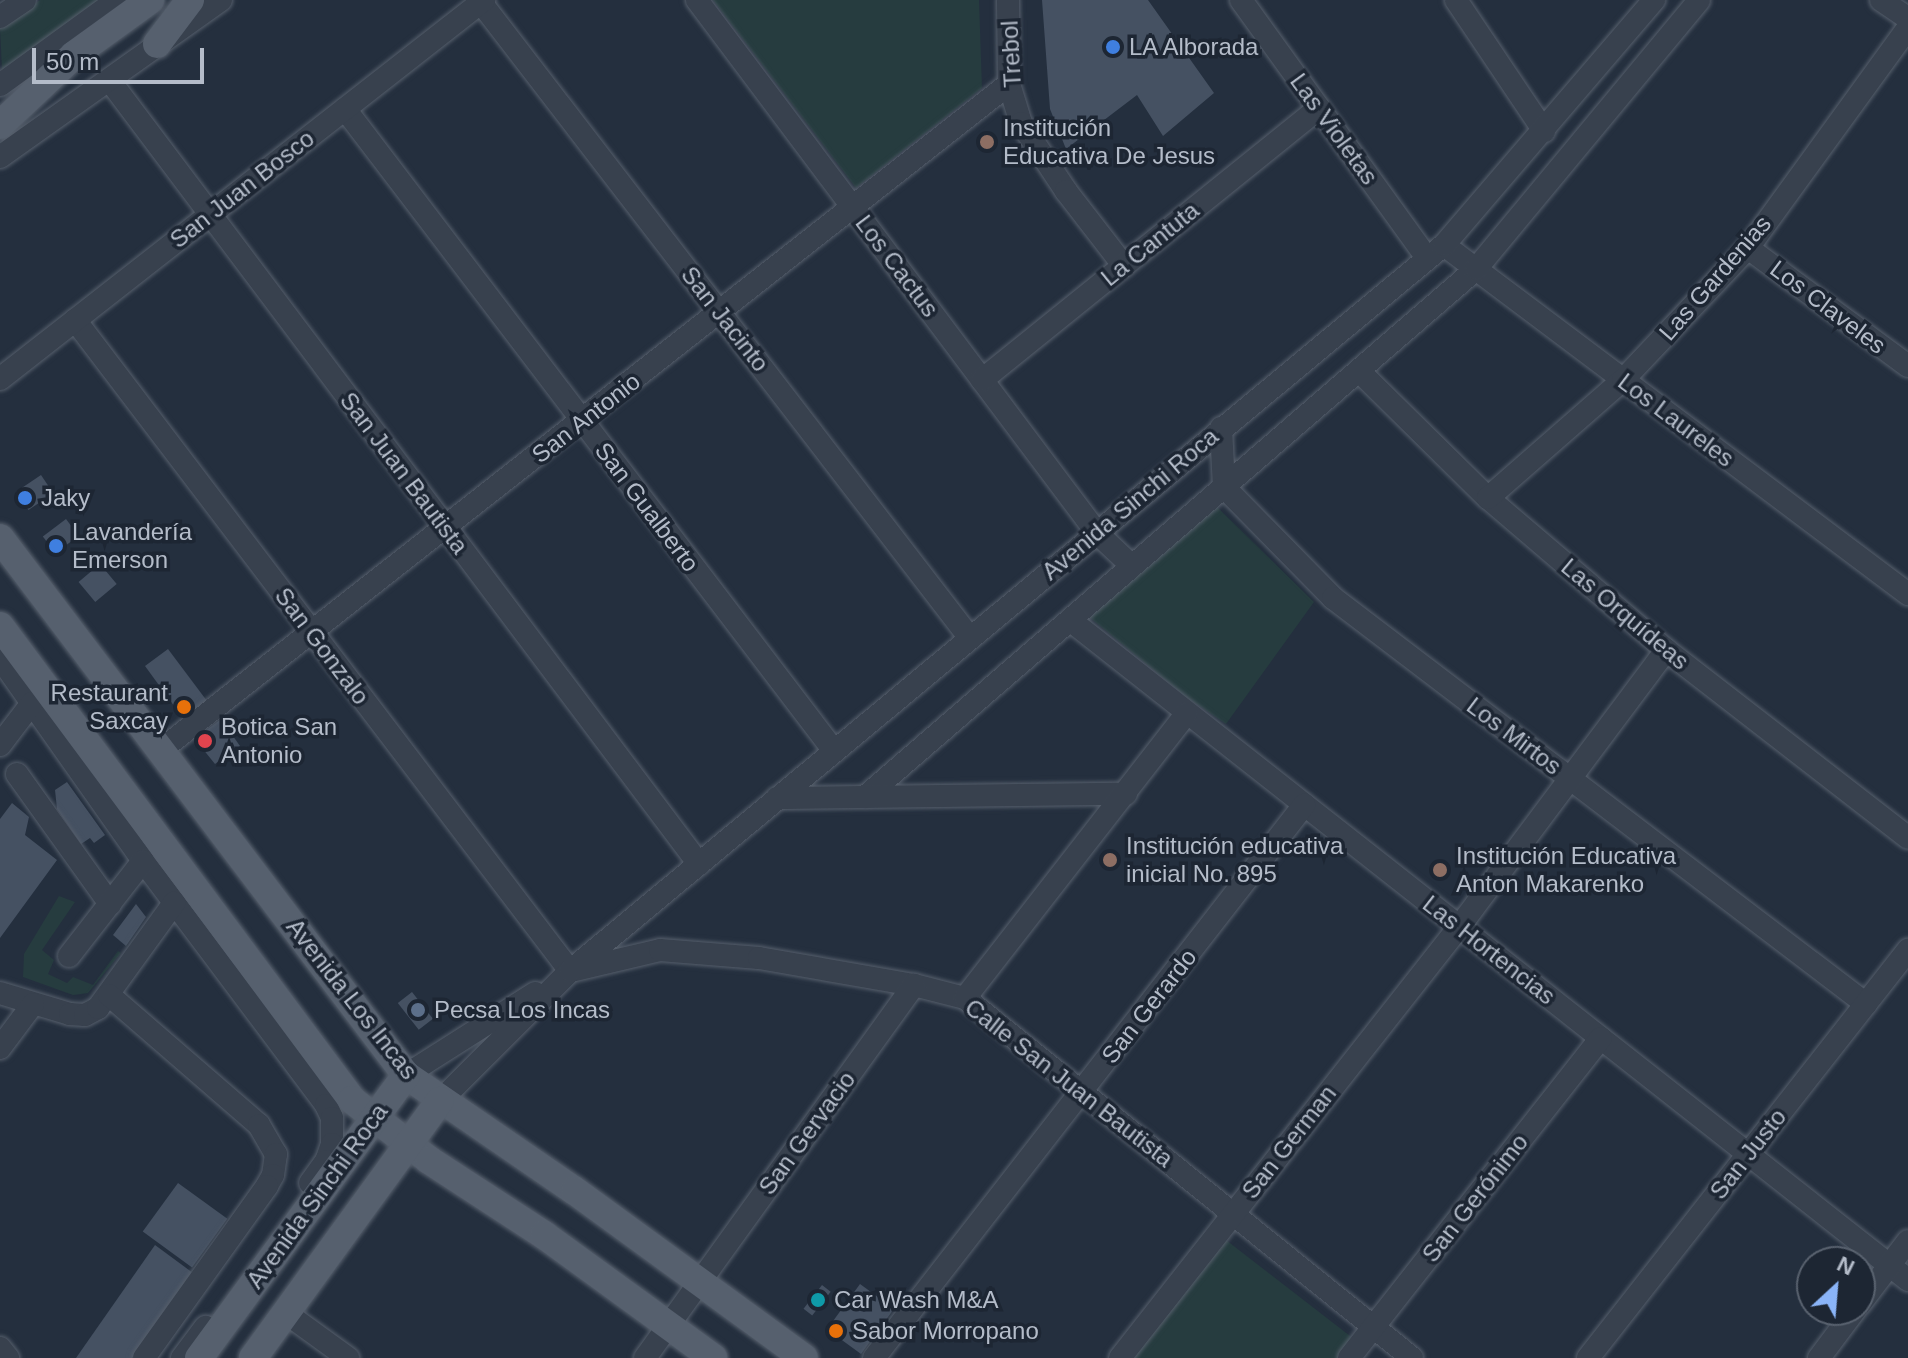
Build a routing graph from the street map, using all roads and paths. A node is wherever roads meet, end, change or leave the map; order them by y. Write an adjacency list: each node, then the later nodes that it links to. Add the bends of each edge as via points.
1 (25, 0): 15 (street)
2 (117, 0): 21 (street)
3 (150, 0): 24 (main road, via 74,55)
4 (190, 0): 18 (main road)
5 (221, 0): 18 (street)
6 (697, 0): 29 (street, Los Cactus)
7 (1008, 0): 20 (street, Trebol)
8 (1241, 0): 22 (street, Las Violetas)
9 (1456, 0): 25 (street)
10 (1654, 0): 25 (street, Avenida Sinchi Roca)
11 (1666, 0): 14 (street)
12 (1881, 0): 16 (street)
13 (482, 1): 23 (street, San Juan Bosco); 35 (street, San Jacinto)
14 (1692, 8): 28 (street)
15 (0, 17)
16 (1908, 18)
17 (1908, 28): 31 (street, Las Gardenias)
18 (157, 44): 19 (street)
19 (110, 81): 27 (street); 30 (street, San Juan Bautista)
20 (1009, 84): 29 (street, San Antonio); 33 (street, Trebol, via 1021,123)
21 (0, 85)
22 (1319, 108): 32 (street, Las Violetas); 33 (street, La Cantuta)
23 (345, 109): 30 (street, San Juan Bosco); 42 (street, San Gualberto)
24 (0, 125)
25 (1544, 131): 26 (street, Avenida Sinchi Roca)
26 (1524, 154): 28 (street); 32 (street, Avenida Sinchi Roca)
27 (0, 157)
28 (1551, 179): 34 (street)
29 (853, 208): 35 (street, San Antonio); 40 (street, Los Cactus)
30 (210, 215): 36 (street, San Juan Bosco); 46 (street, San Juan Bautista)
31 (1748, 248): 37 (street, Los Claveles); 41 (street, Las Gardenias)
32 (1435, 251): 34 (street, Los Laureles); 43 (street, Avenida Sinchi Roca)
33 (1124, 266): 40 (street, La Cantuta)
34 (1476, 269): 38 (street); 41 (street, Los Laureles)
35 (720, 313): 42 (street, San Antonio); 54 (street, San Jacinto)
36 (75, 320): 39 (street, San Juan Bosco); 53 (street, San Gonzalo)
37 (1908, 366)
38 (1359, 371): 44 (street); 45 (street, Las Orquídeas)
39 (0, 379)
40 (982, 380): 47 (street, Los Cactus)
41 (1623, 380): 45 (street, Las Gardenias); 50 (street, Los Laureles)
42 (582, 420): 46 (street, San Antonio); 61 (street, San Gualberto)
43 (1221, 428): 44 (street); 47 (street, Avenida Sinchi Roca)
44 (1224, 487): 49 (street); 63 (street, Los Mirtos, via 1333,598)
45 (1488, 498): 55 (street, Las Orquídeas)
46 (445, 527): 53 (street, San Antonio); 70 (street, San Juan Bautista)
47 (1097, 533): 49 (street, Los Cactus); 54 (street, Avenida Sinchi Roca)
48 (1, 539): 60 (main road, Avenida Los Incas)
49 (1132, 566): 51 (street)
50 (1908, 594)
51 (1070, 620): 58 (street, Las Hortencias); 65 (street)
52 (0, 626): 88 (main road, via 352,1100)
53 (312, 631): 60 (street, San Antonio); 76 (street, San Gonzalo)
54 (970, 638): 61 (street, Avenida Sinchi Roca)
55 (1666, 650): 63 (street, San German); 68 (street, Las Orquídeas)
56 (0, 658): 57 (street)
57 (32, 703): 59 (street); 69 (street)
58 (1187, 713): 64 (street); 67 (street, Las Hortencias)
59 (2, 735)
60 (161, 750): 85 (main road, Avenida Los Incas)
61 (834, 751): 66 (street, Avenida Sinchi Roca)
62 (17, 774): 72 (street)
63 (1570, 778): 73 (street, San German); 82 (street, Los Mirtos)
64 (1126, 794): 65 (street); 80 (street)
65 (865, 797): 66 (street)
66 (777, 798): 70 (street, Avenida Sinchi Roca)
67 (1304, 805): 73 (street, Las Hortencias); 86 (street, San Gerardo)
68 (1908, 838)
69 (143, 861): 71 (street); 72 (street)
70 (699, 864): 76 (street, Avenida Sinchi Roca)
71 (174, 903): 79 (street); 104 (street, via 326,1105 333,1130 326,1161)
72 (110, 904): 75 (street)
73 (1459, 927): 83 (street, Las Hortencias); 91 (street, San German)
74 (1908, 950): 82 (street, San Justo)
75 (69, 956)
76 (570, 971): 77 (street, Calle San Juan Bautista, via 660,950 759,958); 85 (street, Avenida Sinchi Roca); 87 (street, Avenida Sinchi Roca)
77 (914, 985): 80 (street, Calle San Juan Bautista); 95 (street, San Gervacio)
78 (0, 993): 81 (street)
79 (109, 995): 81 (street, via 85,1015); 103 (street, via 259,1125 276,1154 267,1186)
80 (965, 998): 86 (street, Calle San Juan Bautista)
81 (33, 1004): 84 (street)
82 (1866, 1004): 90 (street, San Justo)
83 (1601, 1038): 90 (street, Las Hortencias); 100 (street, San Gerónimo)
84 (0, 1048)
85 (406, 1075): 87 (main road, Avenida Los Incas); 88 (main road, Avenida Sinchi Roca)
86 (1082, 1092): 91 (street, Calle San Juan Bautista); 111 (street, San Gerardo)
87 (440, 1101): 89 (main road, Avenida Sinchi Roca); 95 (main road, Avenida Los Incas)
88 (373, 1119): 89 (main road); 105 (main road, Avenida Sinchi Roca)
89 (409, 1144): 97 (main road, Avenida Sinchi Roca); 98 (main road)
90 (1748, 1154): 93 (street, Las Hortencias); 115 (street, San Justo)
91 (1233, 1214): 100 (street, Calle San Juan Bautista); 112 (street, San German)
92 (1908, 1241): 93 (street)
93 (1889, 1265): 94 (street, Las Hortencias); 96 (street)
94 (1908, 1280)
95 (700, 1282): 98 (street, San Gervacio); 110 (main road, Avenida Los Incas)
96 (1876, 1282)
97 (286, 1313): 106 (main road, Avenida Sinchi Roca); 107 (street)
98 (669, 1325): 108 (street, San Gervacio); 109 (main road)
99 (1843, 1326): 116 (street)
100 (1373, 1327): 113 (street, San Gerónimo); 114 (street, Calle San Juan Bautista)
101 (0, 1348): 102 (street)
102 (8, 1358)
103 (144, 1358)
104 (182, 1358)
105 (199, 1358)
106 (253, 1358)
107 (348, 1358)
108 (645, 1358)
109 (713, 1358)
110 (804, 1358)
111 (874, 1358)
112 (1120, 1358)
113 (1349, 1358)
114 (1412, 1358)
115 (1588, 1358)
116 (1819, 1358)

